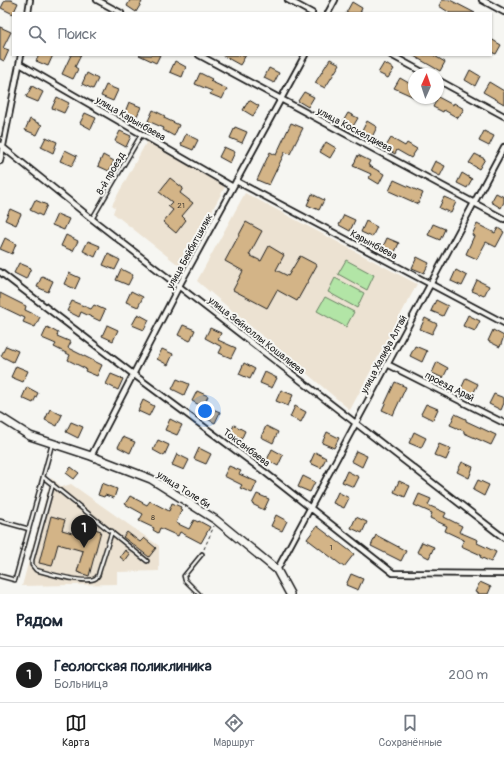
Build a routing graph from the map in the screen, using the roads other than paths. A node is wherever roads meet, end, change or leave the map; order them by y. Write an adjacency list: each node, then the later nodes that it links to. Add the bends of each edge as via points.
1 (30, 0): 6 (street)
2 (97, 0): 7 (street)
3 (288, 0): 8 (street)
4 (335, 0): 9 (street)
5 (482, 0): 10 (street)
6 (28, 12)
7 (119, 12)
8 (310, 12)
9 (329, 12)
10 (504, 12)
11 (22, 56): 15 (street)
12 (201, 56): 18 (street, улица Коскелдиева)
13 (304, 56): 18 (street, улица Бейбитшилик)
14 (393, 56): 16 (street)
15 (20, 64): 20 (street, улица Карынбаева); 21 (street)
16 (415, 68)
17 (444, 83): 19 (street)
18 (280, 99): 24 (street, улица Бейбитшилик); 26 (street, улица Коскелдиева)
19 (504, 116)
20 (141, 134): 25 (street, улица Карынбаева); 27 (lane, 8-й проезд)
21 (1, 146): 23 (street); 27 (street, улица Зейноллы Кошалиева)
22 (504, 147): 26 (street, улица Халифа Алтай)
23 (0, 161)
24 (236, 181): 25 (street, улица Бейбитшилик); 30 (street, Карынбаева)
25 (233, 187): 31 (street, улица Бейбитшилик)
26 (474, 204): 28 (street, улица Коскелдиева); 30 (street, улица Халифа Алтай)
27 (92, 219): 31 (street, улица Зейноллы Кошалиева)
28 (504, 219)
29 (0, 272): 34 (street, Токсанбаева)
30 (430, 284): 32 (street, Карынбаева); 33 (street, улица Халифа Алтай)
31 (179, 286): 34 (street, улица Бейбитшилик); 37 (street, улица Зейноллы Кошалиева)
32 (504, 323)
33 (387, 364): 36 (street, проезд Арай); 37 (street, улица Халифа Алтай)
34 (134, 374): 39 (street, улица Бейбитшилик); 42 (street, Токсанбаева)
35 (0, 417): 38 (street, улица Толе би, via 30,436)
36 (504, 423)
37 (355, 424): 42 (street, улица Халифа Алтай); 46 (street, улица Зейноллы Кошалиева)
38 (53, 444): 39 (street, улица Толе би); 40 (lane)
39 (91, 456): 49 (street, улица Толе би, via 151,479 216,520)
40 (43, 477): 41 (lane); 44 (lane)
41 (53, 484): 45 (lane); 45 (lane, via 32,560 36,570 68,579 96,578)
42 (310, 508): 49 (street, улица Халифа Алтай); 50 (street, Токсанбаева, via 393,573)
43 (0, 521): 44 (lane)
44 (29, 529): 51 (lane, via 15,580)
45 (112, 531): 48 (lane)
46 (504, 538)
47 (202, 554): 52 (lane, via 184,576)
48 (147, 561)
49 (277, 570): 53 (street, улица Толе би)
50 (504, 574)
51 (0, 576)
52 (200, 594)
53 (290, 594)

